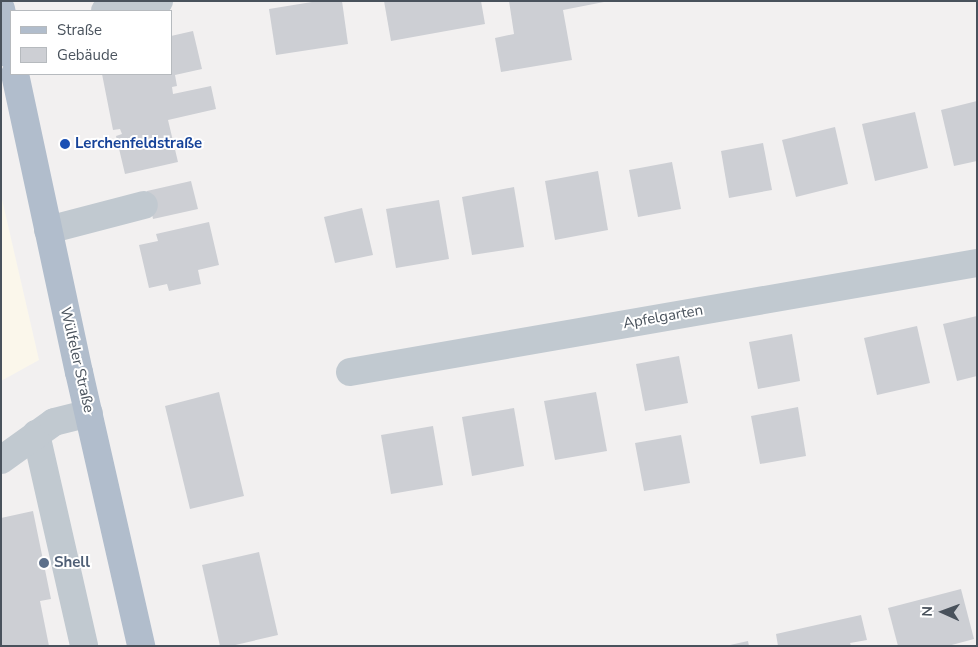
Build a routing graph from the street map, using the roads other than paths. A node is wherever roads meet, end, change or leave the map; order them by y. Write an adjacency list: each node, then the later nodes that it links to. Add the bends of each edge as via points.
1 (159, 1): 2 (street)
2 (110, 10)
3 (15, 75): 5 (main road, Wülfeler Straße)
4 (144, 205): 5 (street)
5 (48, 230): 8 (main road, Wülfeler Straße)
6 (977, 262): 7 (street, Apfelgarten)
7 (350, 372)
8 (89, 413): 9 (street, via 54,422); 12 (main road, Wülfeler Straße)
9 (36, 434): 10 (street); 11 (street)
10 (1, 460)
11 (84, 646)
12 (141, 646)

